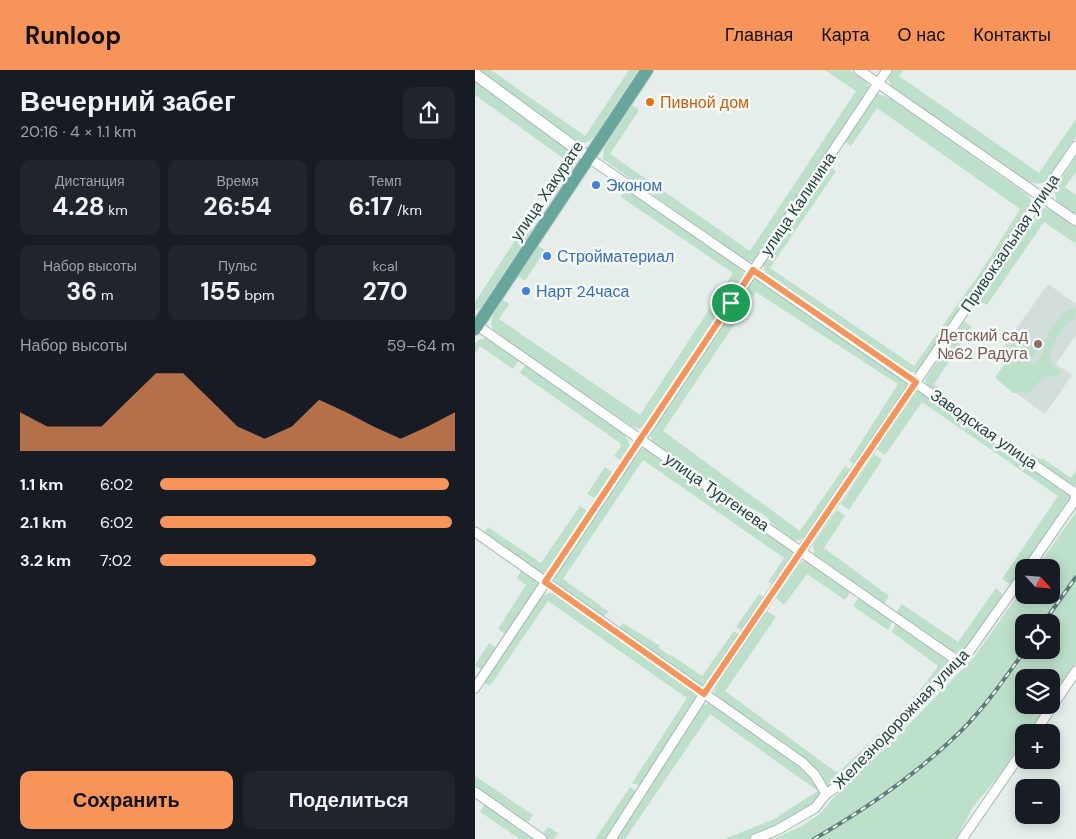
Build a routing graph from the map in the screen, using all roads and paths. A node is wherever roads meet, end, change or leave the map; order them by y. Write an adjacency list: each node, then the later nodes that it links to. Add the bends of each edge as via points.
1 (647, 70): 7 (main road, улица Хакурате)
2 (859, 70): 5 (street)
3 (887, 70): 5 (street, улица Калинина)
4 (475, 74): 7 (main road, Заводская улица)
5 (879, 83): 8 (street); 10 (street, улица Калинина)
6 (1076, 146): 8 (street, Привокзальная улица)
7 (589, 158): 10 (street, Заводская улица); 11 (main road, улица Хакурате)
8 (1041, 198): 9 (street); 12 (street, Привокзальная улица)
9 (1076, 222)
10 (753, 270): 12 (street, Заводская улица); 13 (street, улица Калинина)
11 (476, 326): 13 (street, улица Тургенева)
12 (916, 382): 14 (street, Заводская улица); 16 (street, Привокзальная улица)
13 (640, 439): 16 (street, улица Тургенева); 18 (street, улица Калинина)
14 (1076, 492): 17 (street, via 1075,500)
15 (475, 532): 18 (street)
16 (802, 551): 20 (street, улица Тургенева); 23 (street, Привокзальная улица)
17 (1034, 559)
18 (545, 582): 22 (street, улица Калинина); 23 (street)
19 (1015, 586): 20 (street, Железнодорожная улица)
20 (959, 662): 27 (street, Железнодорожная улица, via 858,767)
21 (1076, 671): 24 (street)
22 (475, 688)
23 (704, 694): 27 (street, via 803,763 815,774); 29 (street, Привокзальная улица)
24 (1040, 724)
25 (1015, 762): 31 (street)
26 (475, 792): 28 (street)
27 (826, 794): 30 (street, Железнодорожная улица, via 815,808)
28 (542, 839)
29 (611, 839)
30 (755, 839)
31 (962, 839)

